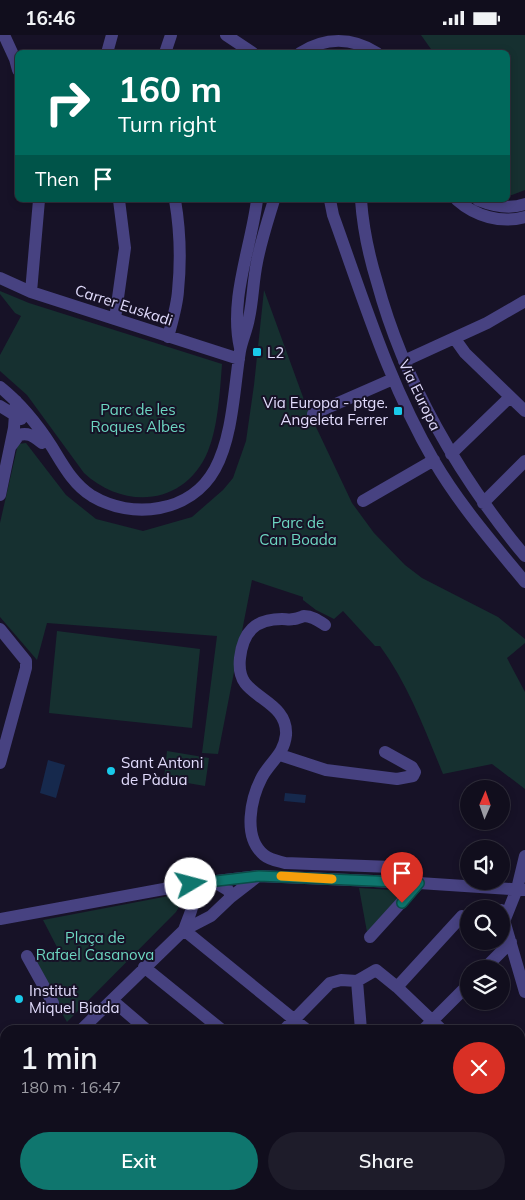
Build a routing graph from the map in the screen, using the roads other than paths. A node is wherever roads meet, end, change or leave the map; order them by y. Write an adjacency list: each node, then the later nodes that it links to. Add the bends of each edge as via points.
1 (4, 35): 12 (street)
2 (112, 35): 7 (street)
3 (172, 35): 8 (street)
4 (226, 35): 9 (street)
5 (356, 39): 6 (street); 11 (street)
6 (317, 40): 10 (street)
7 (108, 50)
8 (166, 50)
9 (248, 50)
10 (304, 50)
11 (372, 50)
12 (15, 59)
13 (39, 202): 25 (street)
14 (118, 202): 27 (street, via 125,248)
15 (175, 202): 28 (street, via 178,291)
16 (257, 202): 30 (street, via 238,309)
17 (273, 202): 30 (street, via 257,263)
18 (330, 202): 32 (street, Via Europa)
19 (361, 202): 31 (street, Via Europa, via 370,259 384,310)
20 (460, 202): 23 (street, via 488,218)
21 (484, 202): 22 (street, via 498,207)
22 (525, 204)
23 (525, 217)
24 (0, 278): 25 (street, Carrer Euskadi)
25 (31, 292): 27 (street, Carrer Euskadi)
26 (525, 301): 29 (street)
27 (115, 319): 28 (street, Carrer Euskadi)
28 (168, 337): 30 (street, Carrer Euskadi)
29 (455, 339): 31 (street); 34 (street)
30 (240, 354): 44 (street, via 219,461 206,481 182,500 151,510 117,507 86,492)
31 (404, 361): 42 (street, Via Europa)
32 (393, 379): 38 (street); 43 (street, Via Europa)
33 (0, 387): 35 (street)
34 (510, 397): 37 (street); 42 (street)
35 (16, 401): 39 (street); 44 (street, via 43,434)
36 (0, 406): 39 (street)
37 (525, 411)
38 (313, 414)
39 (16, 416): 40 (street); 41 (street)
40 (42, 443): 41 (street, via 24,433); 44 (street)
41 (10, 447): 46 (street)
42 (451, 454): 48 (street, Via Europa)
43 (434, 460): 47 (street); 50 (street, Via Europa, via 465,507)
44 (59, 461)
45 (525, 461): 48 (street)
46 (0, 495)
47 (364, 501)
48 (483, 503): 49 (street, Via Europa)
49 (525, 555)
50 (525, 582)
51 (326, 625): 55 (street, via 311,617 272,619 254,627 243,642 239,667 242,678 276,709 286,727)
52 (0, 629): 53 (street, via 26,661)
53 (4, 731): 56 (street)
54 (385, 752): 55 (street, via 412,767 413,776 397,779 326,770)
55 (280, 755): 60 (street, via 261,778 251,811 252,836 260,852 285,863 392,867 400,876)
56 (0, 763)
57 (525, 856): 64 (street)
58 (259, 876): 59 (street); 60 (street); 65 (street)
59 (213, 881): 62 (street); 65 (street, via 228,890)
60 (399, 882): 61 (street)
61 (419, 883): 63 (street); 70 (street)
62 (191, 884): 68 (street); 69 (street, via 194,902)
63 (460, 886)
64 (521, 889): 66 (street)
65 (231, 897): 69 (street, via 211,916)
66 (510, 903)
67 (460, 918): 77 (street)
68 (0, 919)
69 (184, 930): 75 (street); 82 (street)
70 (370, 937)
71 (510, 942): 78 (street)
72 (502, 950): 74 (street)
73 (27, 956): 81 (street)
74 (493, 960)
75 (144, 967): 80 (street); 85 (street)
76 (357, 981): 77 (street, via 376,970); 82 (street, via 330,983); 88 (street)
77 (397, 987): 89 (street)
78 (525, 992)
79 (460, 996): 89 (street)
80 (112, 999): 83 (street); 84 (street)
81 (53, 1003)
82 (294, 1019): 86 (street); 87 (street)
83 (86, 1025)
84 (141, 1025)
85 (216, 1025)
86 (289, 1025)
87 (301, 1025)
88 (361, 1025)
89 (437, 1025)

